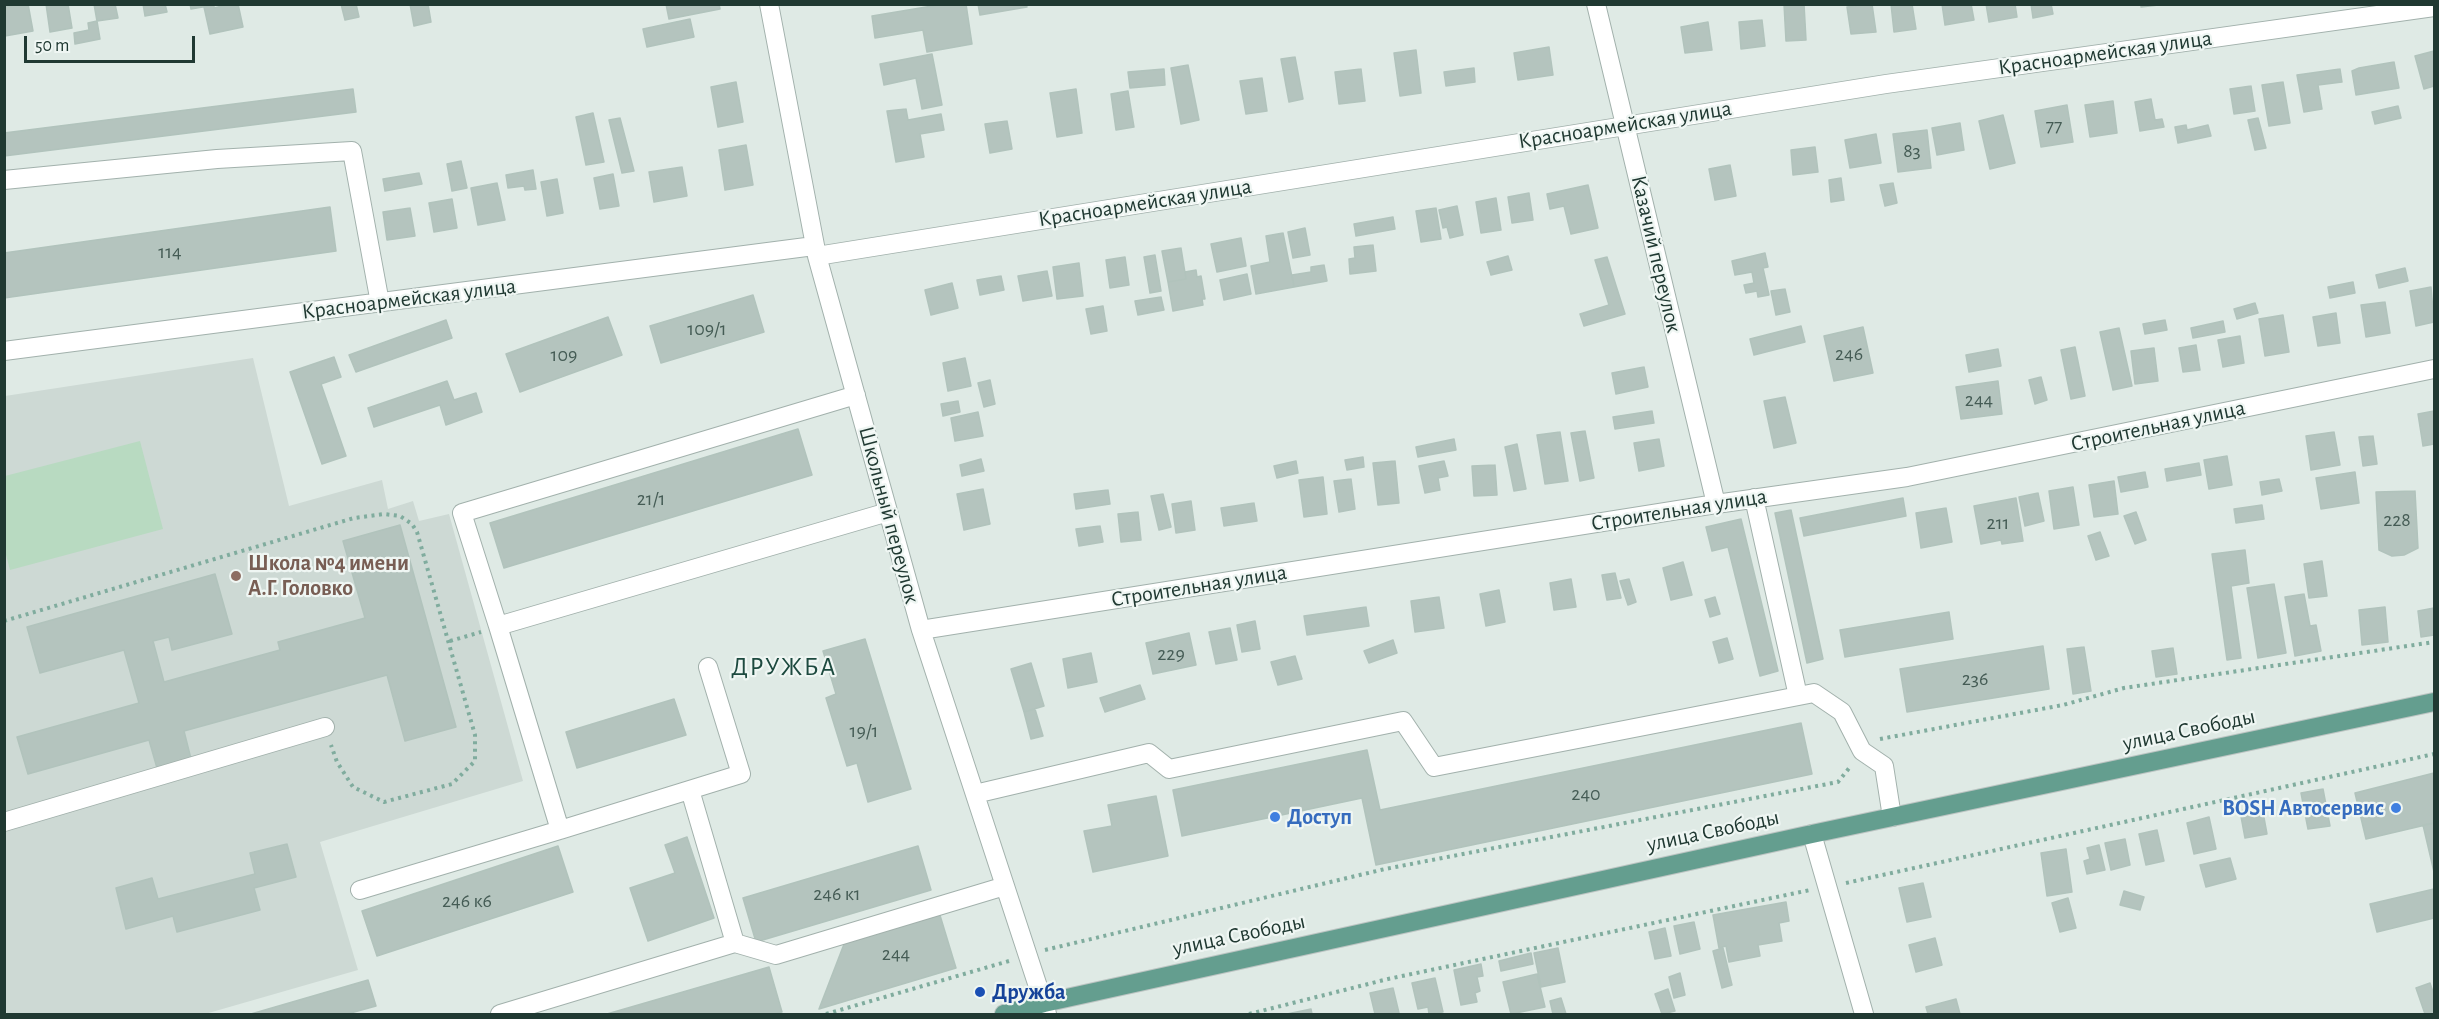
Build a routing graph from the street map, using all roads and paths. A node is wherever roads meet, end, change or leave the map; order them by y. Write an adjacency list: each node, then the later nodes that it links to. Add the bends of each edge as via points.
1 (769, 4): 6 (street, Школьный переулок)
2 (1596, 4): 4 (street, Казачий переулок)
3 (2434, 7): 4 (street, Красноармейская улица)
4 (1625, 124): 6 (street, Красноармейская улица); 12 (street, Казачий переулок)
5 (4, 180): 7 (street, via 217,159 352,151)
6 (816, 251): 7 (street, Красноармейская улица); 10 (street, Школьный переулок)
7 (380, 303): 8 (street, Красноармейская улица)
8 (4, 351)
9 (2434, 369): 11 (street, Строительная улица, via 1907,477)
10 (856, 395): 13 (street, Школьный переулок); 15 (street, via 462,513)
11 (1754, 498): 12 (street, Строительная улица); 20 (street)
12 (1716, 504): 16 (street, Строительная улица)
13 (888, 512): 15 (street); 16 (street, Школьный переулок)
14 (4, 621): 17 (path, via 354,518 384,514 408,520 417,532)
15 (498, 626): 17 (path); 28 (street)
16 (921, 630): 25 (street, Школьный переулок)
17 (450, 641): 22 (path, via 475,735 475,761 452,784 384,802 353,787 337,762)
18 (2434, 642): 23 (path, via 2124,688 2063,705 1869,741)
19 (708, 667): 24 (street, via 741,774)
20 (1798, 696): 23 (street, via 1814,693 1842,712); 25 (street, via 1434,767 1402,721 1169,769 1149,753)
21 (2434, 702): 26 (main road, улица Свободы)
22 (325, 727): 27 (street)
23 (1862, 751): 26 (street, via 1884,766); 33 (path, via 1838,782 1385,869)
24 (690, 790): 28 (street); 32 (street)
25 (975, 794): 30 (street, Школьный переулок)
26 (1892, 817): 29 (main road, улица Свободы)
27 (4, 822)
28 (560, 830): 31 (street)
29 (1812, 834): 34 (main road, улица Свободы); 38 (street)
30 (1005, 886): 32 (street, via 776,955); 33 (street, Школьный переулок)
31 (360, 890)
32 (735, 943): 35 (street)
33 (1028, 955): 34 (street, Школьный переулок); 36 (path)
34 (1045, 1009): 37 (main road, улица Свободы)
35 (500, 1014)
36 (826, 1014)
37 (1004, 1014)
38 (1864, 1014)

